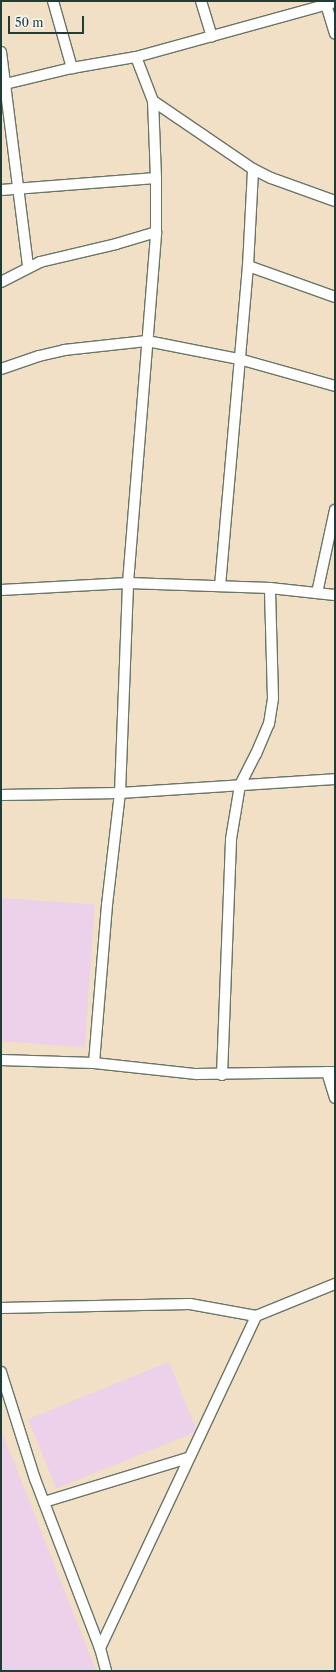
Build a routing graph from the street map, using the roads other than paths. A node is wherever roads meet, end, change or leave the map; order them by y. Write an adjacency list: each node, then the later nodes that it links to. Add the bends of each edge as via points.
1 (53, 1): 8 (street)
2 (201, 1): 5 (street)
3 (329, 2): 4 (street); 5 (street)
4 (335, 33)
5 (212, 36): 7 (street)
6 (1, 52): 9 (street)
7 (136, 57): 8 (street); 10 (street)
8 (72, 68): 9 (street)
9 (3, 84): 13 (street)
10 (153, 101): 11 (street); 12 (street)
11 (253, 169): 15 (street); 17 (street)
12 (156, 178): 13 (street); 16 (street)
13 (17, 188): 14 (street); 18 (street)
14 (1, 190)
15 (335, 201)
16 (156, 232): 18 (street); 21 (street)
17 (248, 266): 20 (street); 22 (street)
18 (28, 267): 19 (street)
19 (1, 282)
20 (335, 297)
21 (147, 341): 22 (street); 23 (street, via 64,350); 26 (street)
22 (239, 359): 24 (street); 27 (street)
23 (1, 369)
24 (335, 386)
25 (335, 510): 30 (street)
26 (128, 583): 27 (street); 29 (street); 34 (street)
27 (220, 586): 28 (street)
28 (270, 588): 30 (street); 33 (street, via 272,704 269,724)
29 (1, 590)
30 (318, 593): 31 (street)
31 (335, 595)
32 (335, 779): 33 (street)
33 (240, 784): 34 (street); 39 (street, via 231,839)
34 (120, 793): 35 (street); 37 (street, via 107,905)
35 (1, 795)
36 (1, 1060): 37 (street)
37 (94, 1063): 39 (street, via 196,1074)
38 (331, 1072): 39 (street); 40 (street)
39 (222, 1074)
40 (335, 1098)
41 (335, 1284): 43 (street)
42 (1, 1308): 43 (street, via 190,1304)
43 (256, 1316): 45 (street)
44 (1, 1372): 46 (street, via 34,1479)
45 (188, 1458): 46 (street); 47 (street)
46 (44, 1502): 47 (street)
47 (100, 1648): 48 (street)
48 (106, 1671)

